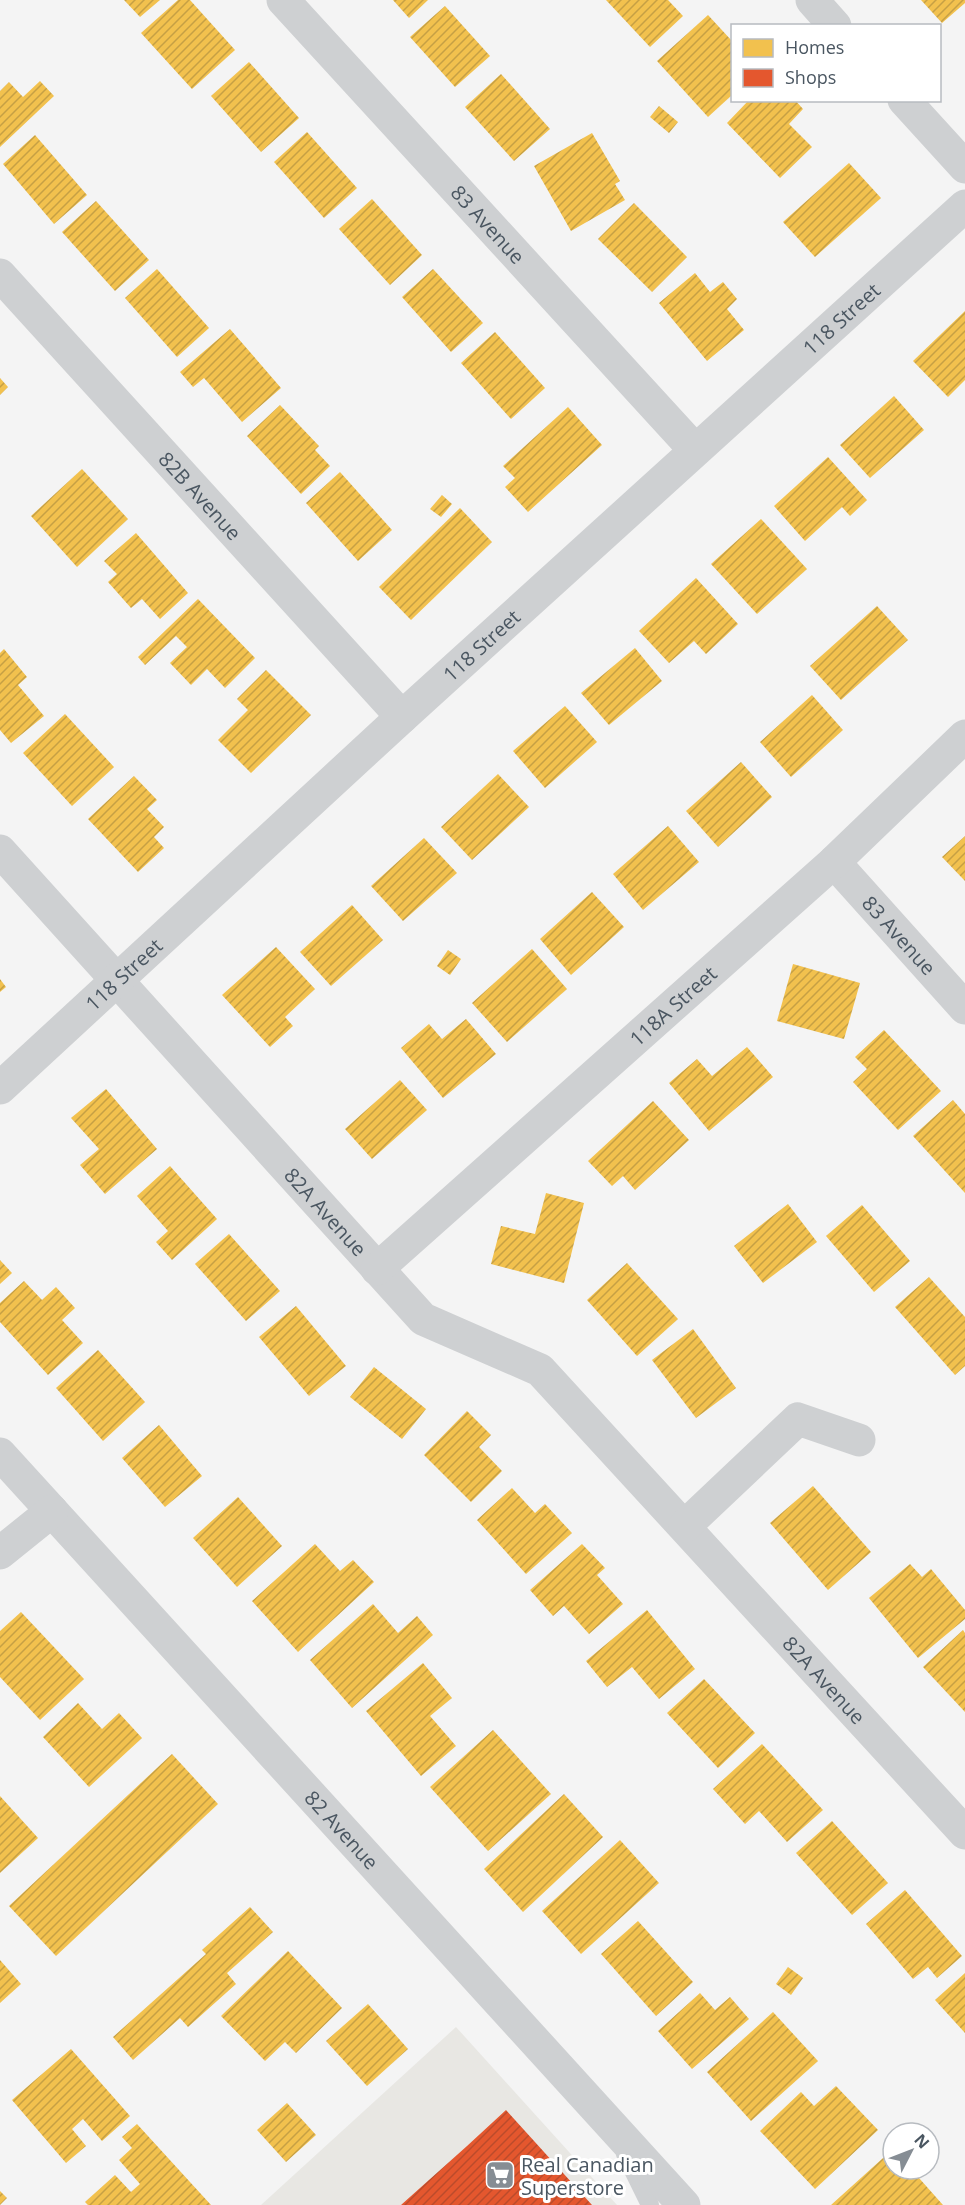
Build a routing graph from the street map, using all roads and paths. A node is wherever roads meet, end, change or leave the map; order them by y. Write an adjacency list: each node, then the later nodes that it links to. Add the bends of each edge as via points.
1 (283, 0): 8 (street, 83 Avenue)
2 (812, 0): 3 (street)
3 (833, 24)
4 (906, 102): 5 (street)
5 (965, 167)
6 (965, 206): 8 (street, 118 Street)
7 (0, 275): 9 (street, 82B Avenue)
8 (695, 450): 9 (street, 118 Street)
9 (402, 717): 13 (street, 118 Street)
10 (965, 736): 12 (street, 118A Street)
11 (0, 851): 13 (street, 82A Avenue)
12 (834, 862): 14 (street, 83 Avenue); 16 (street, 118A Street)
13 (118, 979): 15 (street, 118 Street); 16 (street, 82A Avenue)
14 (965, 1008)
15 (0, 1088)
16 (377, 1269): 20 (street, 82A Avenue, via 423,1319 540,1370)
17 (859, 1440): 20 (street, via 798,1419)
18 (0, 1454): 19 (street, 82 Avenue)
19 (52, 1511): 21 (street); 23 (street, 82 Avenue)
20 (685, 1526): 22 (street, 82A Avenue)
21 (0, 1553)
22 (965, 1833)
23 (610, 2122): 24 (lane); 25 (street, 82 Avenue)
24 (650, 2205)
25 (684, 2205)

